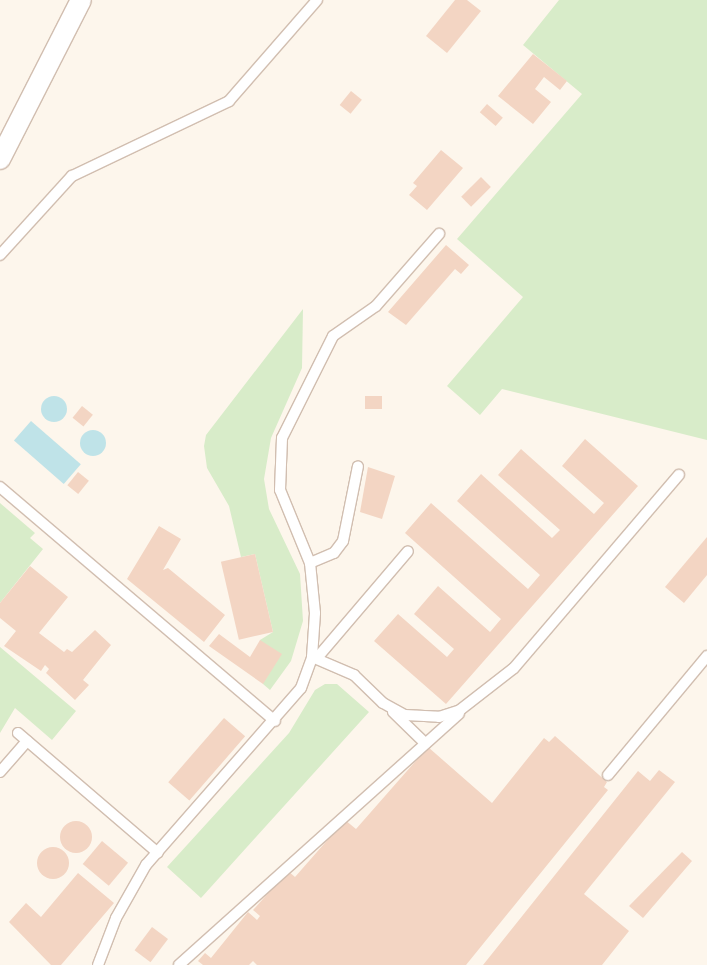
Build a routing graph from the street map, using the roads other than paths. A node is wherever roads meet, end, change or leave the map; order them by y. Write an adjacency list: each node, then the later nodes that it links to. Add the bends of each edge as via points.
1 (81, 0): 3 (street)
2 (317, 0): 5 (lane, via 229,101 72,176)
3 (0, 159)
4 (439, 234): 10 (lane, via 376,306 333,336 286,426 279,451 280,490)
5 (0, 255)
6 (358, 466): 10 (lane, via 343,541 334,552)
7 (679, 476): 13 (lane, via 514,668)
8 (0, 487): 15 (lane)
9 (408, 551): 12 (lane)
10 (310, 563): 12 (lane, via 316,628)
11 (707, 656): 20 (lane)
12 (314, 658): 14 (lane, via 354,675); 15 (lane, via 301,688)
13 (481, 696): 14 (lane, via 450,714 427,718 405,715); 18 (lane)
14 (383, 703): 18 (lane)
15 (275, 721): 21 (lane)
16 (18, 733): 17 (lane)
17 (27, 740): 19 (lane); 21 (lane)
18 (425, 742): 23 (lane)
19 (0, 772)
20 (608, 776)
21 (158, 853): 22 (lane, via 126,898)
22 (98, 965)
23 (179, 965)

